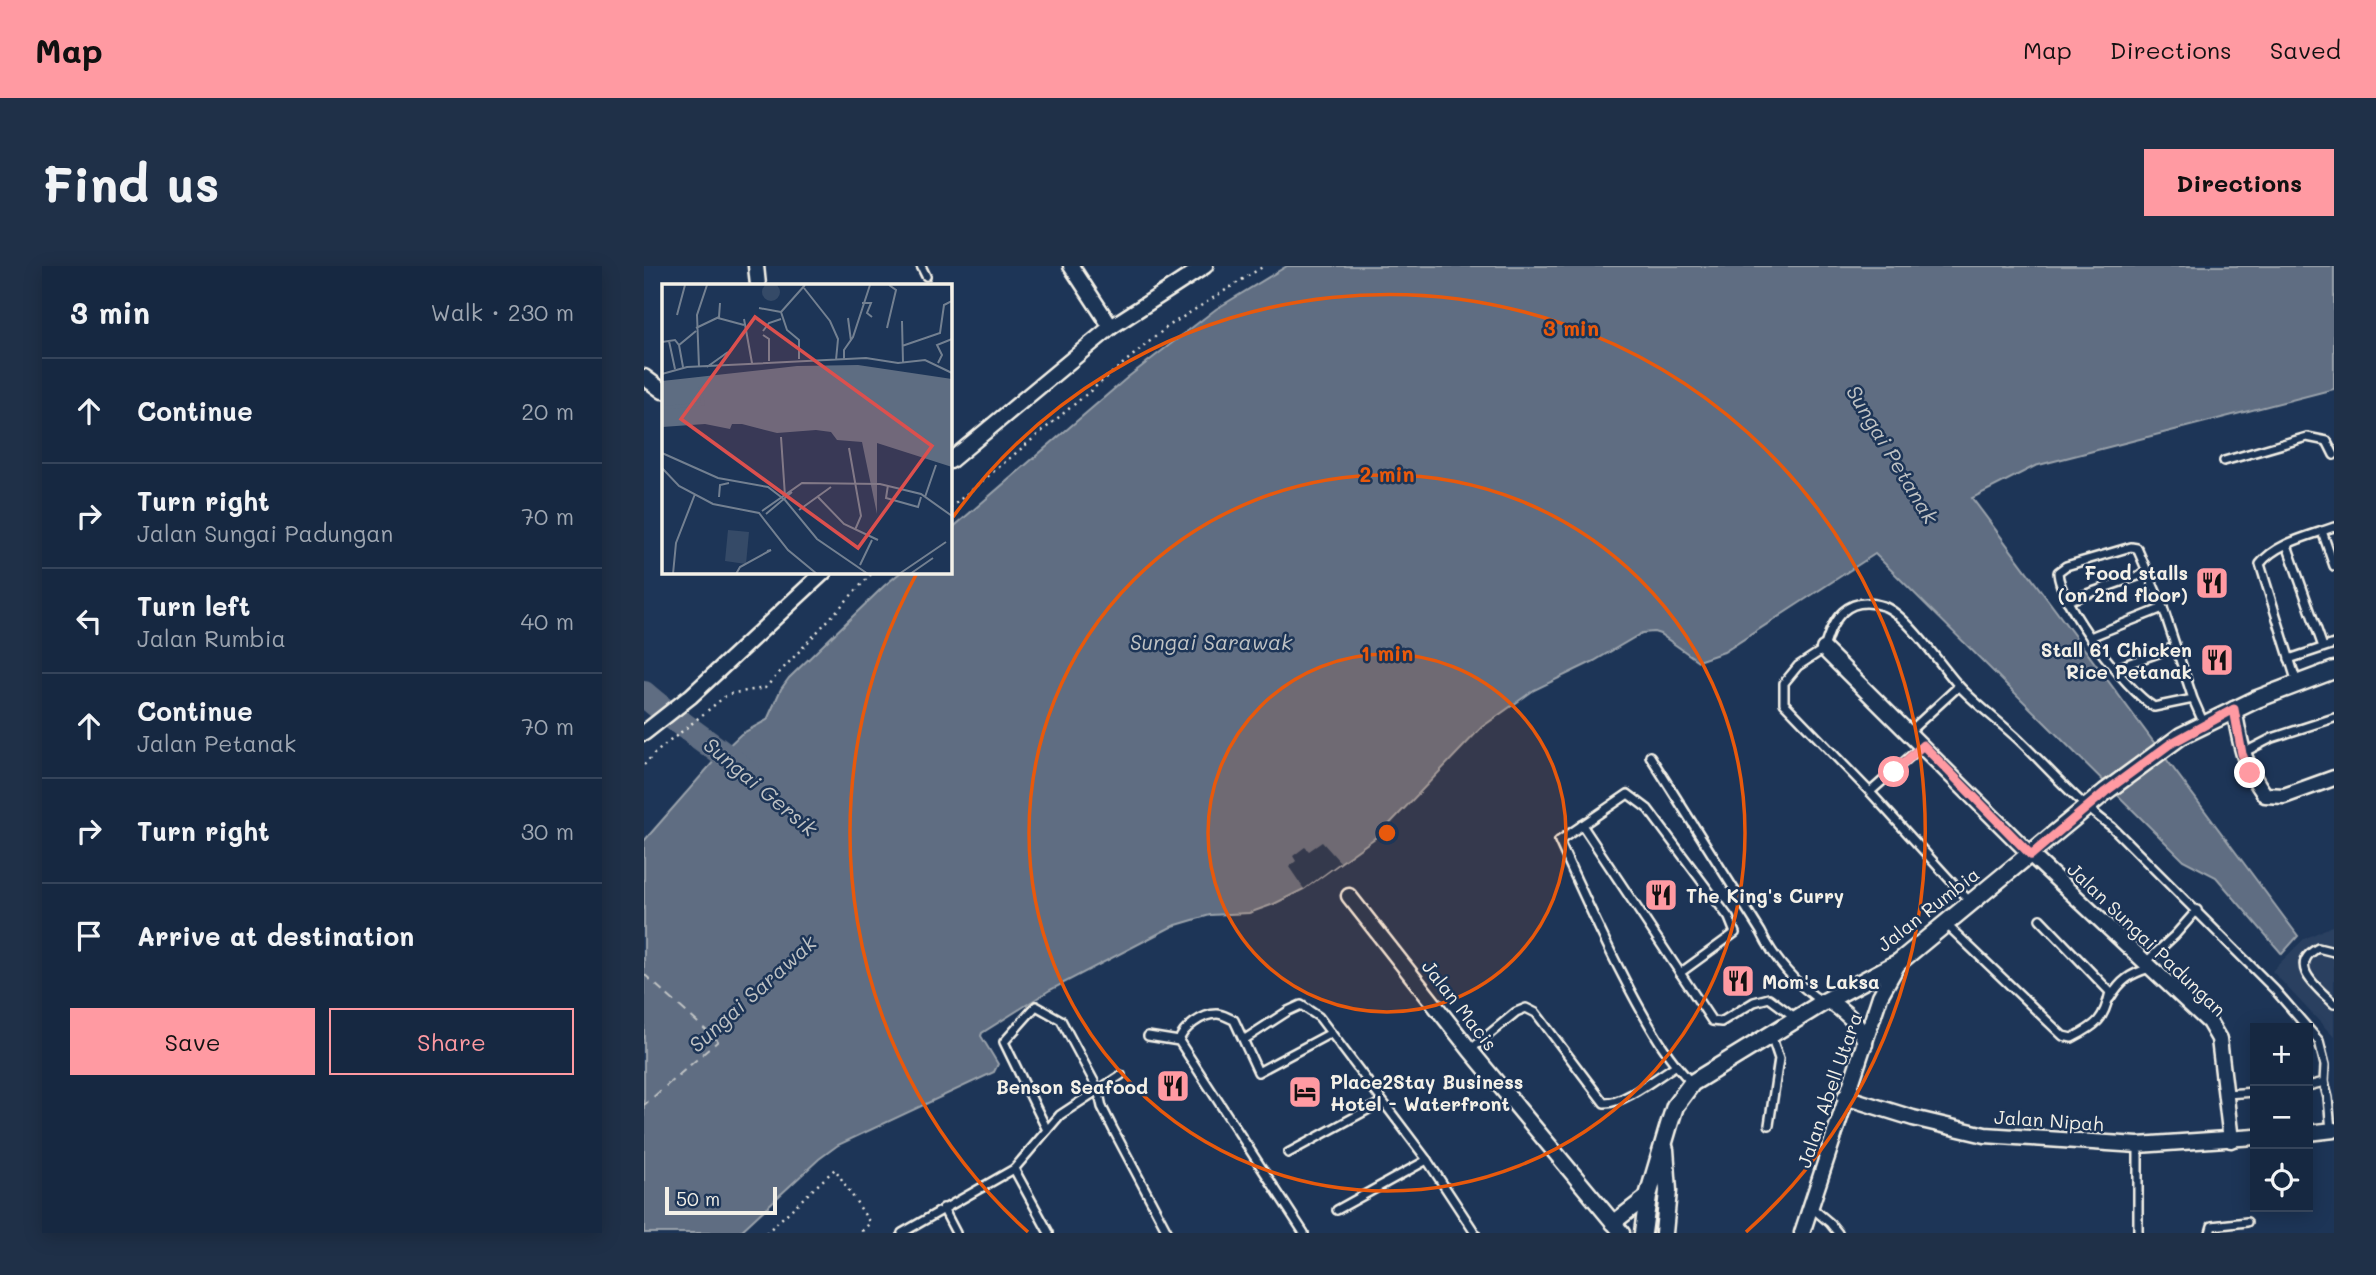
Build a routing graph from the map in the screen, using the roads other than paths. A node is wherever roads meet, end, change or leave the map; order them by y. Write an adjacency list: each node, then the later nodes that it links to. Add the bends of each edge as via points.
1 (756, 266): 6 (street)
2 (921, 266): 5 (lane)
3 (1071, 266): 7 (street)
4 (1205, 266): 7 (street)
5 (926, 276)
6 (758, 284)
7 (1111, 327): 11 (street)
8 (644, 377): 9 (street)
9 (662, 390)
10 (2334, 455): 12 (lane, via 2327,441 2307,437)
11 (952, 459)
12 (2224, 461)
13 (2334, 527): 14 (lane)
14 (2322, 531): 15 (lane); 16 (lane)
15 (2287, 544): 24 (lane); 26 (lane, via 2260,564)
16 (2334, 566)
17 (2149, 572): 19 (lane); 19 (lane, via 2137,548 2131,547 2066,566 2058,572 2058,584); 20 (lane)
18 (822, 574): 36 (street, via 691,696)
19 (2067, 601): 21 (lane)
20 (2163, 608): 21 (lane); 23 (lane)
21 (2090, 636): 27 (lane)
22 (2334, 644): 24 (lane)
23 (2175, 647): 27 (lane); 31 (lane)
24 (2323, 647): 26 (lane)
25 (1825, 649): 30 (lane, via 1833,621 1845,611 1861,603 1885,607 1936,654); 35 (street, Jalan Sungai Padungan); 41 (lane, via 1798,666 1784,684 1784,703)
26 (2289, 659): 29 (lane)
27 (2116, 668): 31 (lane, via 2142,700 2154,707)
28 (2334, 670): 29 (street, Jalan Rumbia)
29 (2298, 685): 32 (street, Jalan Rumbia)
30 (1959, 686): 35 (lane); 42 (lane)
31 (2193, 699): 34 (lane)
32 (2234, 709): 34 (street, Jalan Rumbia); 38 (street)
33 (2334, 718): 38 (lane, via 2272,738)
34 (2204, 724): 42 (street, Jalan Rumbia)
35 (1909, 732): 37 (street, Jalan Sungai Padungan)
36 (644, 733)
37 (1923, 745): 41 (lane); 44 (street, Jalan Sungai Padungan)
38 (2242, 754): 40 (street, via 2265,795 2284,796)
39 (1650, 756): 54 (lane, via 1770,952 1796,980)
40 (2334, 778)
41 (1870, 792): 46 (lane)
42 (2085, 808): 44 (street, Jalan Rumbia); 47 (lane, via 2112,827)
43 (1582, 825): 53 (lane); 53 (lane, via 1628,794 1634,796 1729,918 1735,933); 65 (lane, via 1559,841 1612,959)
44 (2031, 855): 46 (street, Jalan Rumbia); 52 (street, Jalan Sungai Padungan)
45 (1349, 895): 64 (street, Jalan Macis)
46 (1971, 903): 49 (street, Jalan Rumbia)
47 (2197, 910): 52 (lane); 67 (lane, via 2319,1041)
48 (2040, 919): 55 (lane, via 2110,992)
49 (1946, 923): 51 (street, Jalan Rumbia); 55 (lane, via 2063,1036 2071,1038 2089,1029 2106,1013)
50 (2334, 952): 56 (lane, via 2318,948 2304,962 2305,973)
51 (1899, 962): 54 (street, Jalan Rumbia); 63 (street, Jalan Abell Utara, via 1881,996)
52 (2148, 966): 55 (lane, via 2120,981); 72 (street, Jalan Sungai Padungan, via 2214,1028)
53 (1680, 973): 57 (lane, via 1713,1021 1721,1022 1769,998)
54 (1826, 1001): 57 (street, Jalan Rumbia); 63 (street, via 1859,1026)
55 (2108, 1002)
56 (2334, 1004)
57 (1796, 1018): 59 (street, Jalan Rumbia)
58 (1331, 1033): 61 (lane, via 1319,1017 1301,1005); 61 (lane, via 1258,1072); 74 (lane)
59 (1771, 1034): 68 (street, Jalan Rumbia); 75 (lane, via 1779,1059)
60 (1148, 1036): 62 (lane)
61 (1245, 1039): 62 (lane, via 1234,1020 1213,1014 1188,1027)
62 (1179, 1041): 92 (lane)
63 (1865, 1045): 73 (street, Jalan Abell Utara)
64 (1470, 1050): 65 (lane, via 1526,1008 1536,1013 1604,1103); 91 (street, Jalan Macis)
65 (1675, 1066): 68 (lane)
66 (1121, 1075): 70 (lane)
67 (2324, 1082): 69 (lane); 77 (lane)
68 (1692, 1083): 80 (street, via 1675,1107)
69 (2313, 1085)
70 (1098, 1089): 76 (lane, via 1059,1115); 76 (lane, via 1060,1020 1036,1006 1004,1042); 96 (lane, via 1101,1107)
71 (2250, 1092): 72 (lane)
72 (2226, 1094): 81 (street, Jalan Sungai Padungan)
73 (1845, 1097): 82 (street, Jalan Nipah, via 1985,1135); 87 (street, Jalan Abell Utara)
74 (1382, 1102): 83 (lane); 84 (lane)
75 (1769, 1125)
76 (1047, 1130): 85 (lane)
77 (2333, 1130): 78 (street)
78 (2313, 1132)
79 (2250, 1138): 81 (street, Jalan Nipah)
80 (1664, 1140): 86 (street); 99 (street, via 1668,1191)
81 (2231, 1140): 82 (street, Jalan Nipah)
82 (2138, 1145): 102 (lane)
83 (1288, 1153)
84 (1426, 1160): 89 (lane); 97 (lane)
85 (1014, 1169): 88 (lane); 95 (lane)
86 (1648, 1196): 91 (street); 98 (street)
87 (1810, 1206): 100 (street, Jalan Abell Utara); 101 (lane)
88 (943, 1208): 93 (lane); 94 (lane)
89 (1337, 1210)
90 (2247, 1222): 103 (lane, via 2212,1226)
91 (1618, 1228)
92 (1302, 1232)
93 (902, 1233)
94 (956, 1233)
95 (1049, 1233)
96 (1168, 1233)
97 (1474, 1233)
98 (1643, 1233)
99 (1664, 1233)
100 (1802, 1233)
101 (1838, 1233)
102 (2138, 1233)
103 (2210, 1233)

